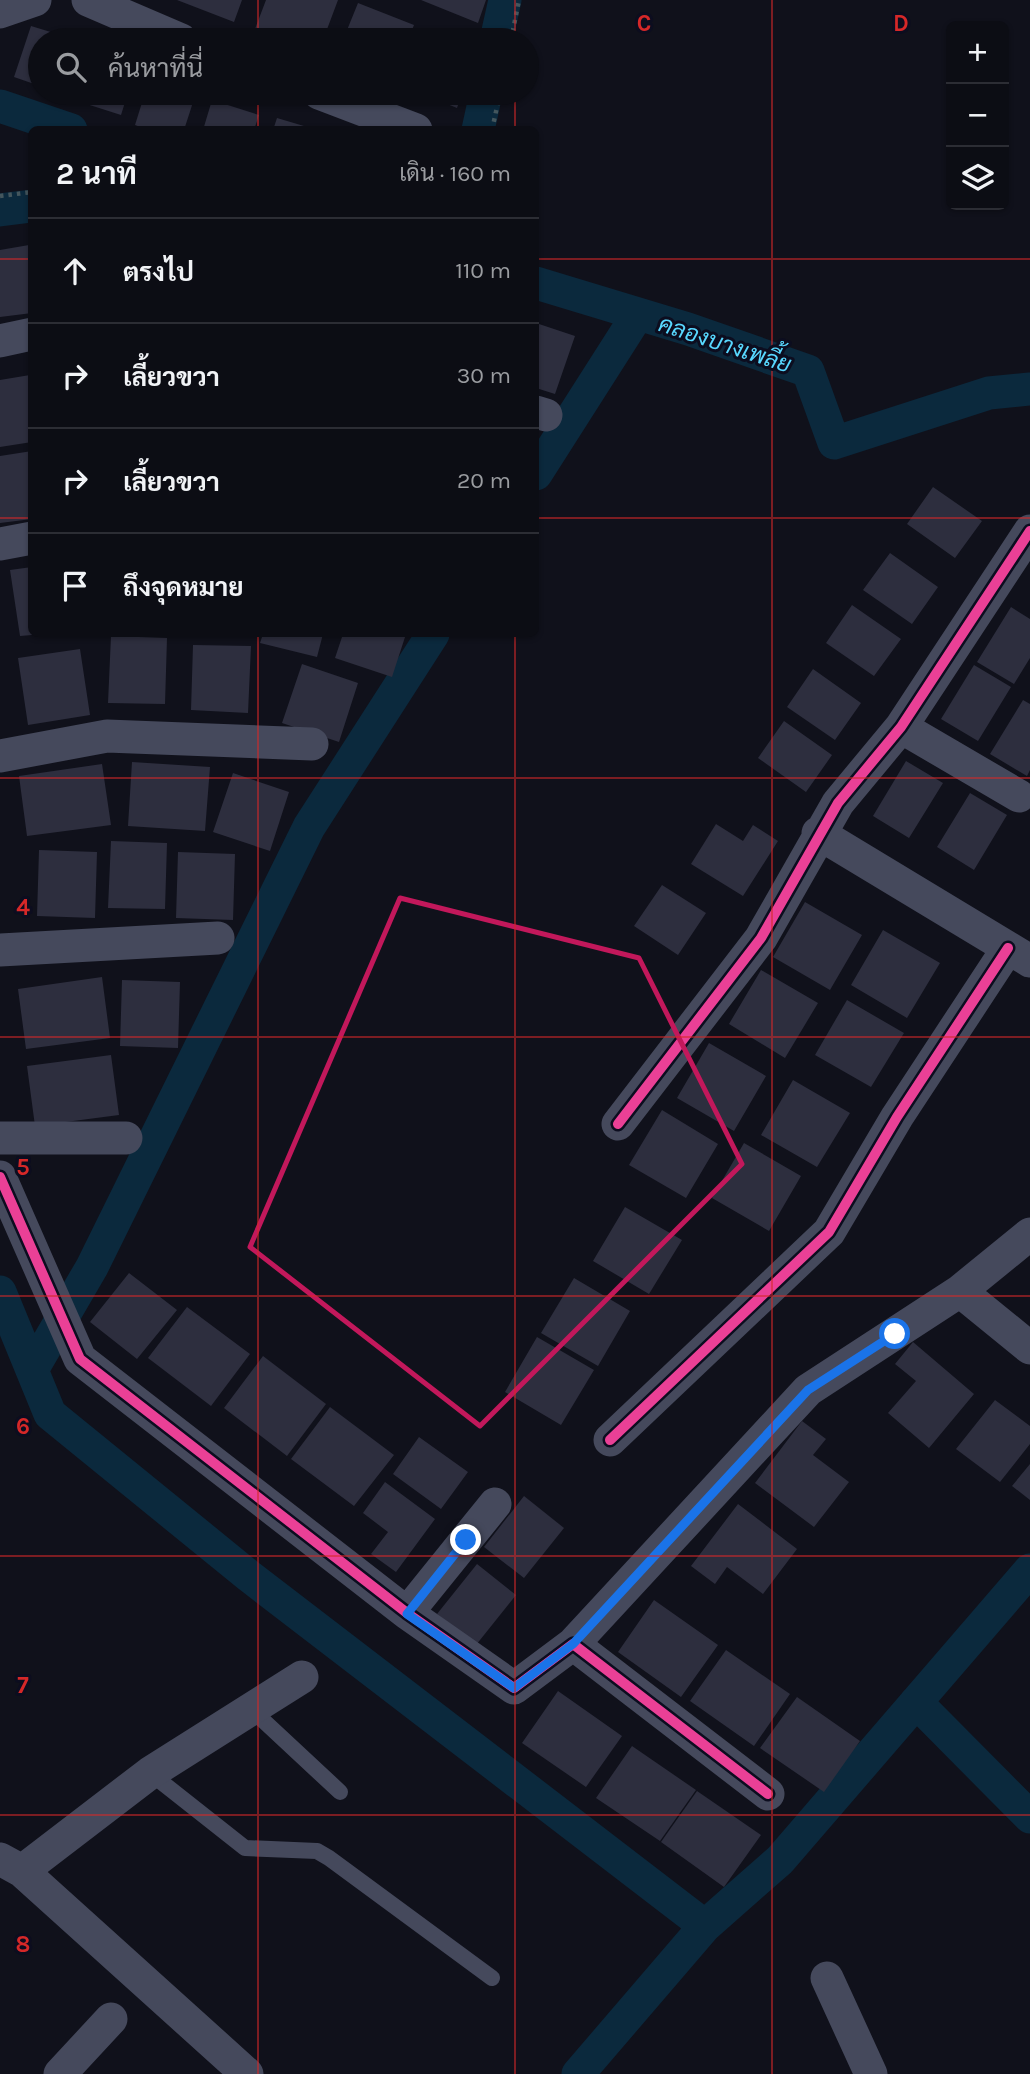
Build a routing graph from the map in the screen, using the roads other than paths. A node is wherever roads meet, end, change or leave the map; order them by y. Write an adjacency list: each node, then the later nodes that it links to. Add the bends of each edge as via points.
1 (35, 0): 3 (street)
2 (88, 0): 4 (street)
3 (0, 12)
4 (153, 28)
5 (350, 105): 6 (street)
6 (406, 126)
7 (28, 335): 8 (street)
8 (0, 341)
9 (1030, 531): 12 (street)
10 (28, 539): 11 (street)
11 (0, 544)
12 (1020, 571): 13 (street)
13 (901, 727): 16 (street); 17 (street)
14 (312, 744): 15 (street, via 107,736)
15 (0, 756)
16 (1019, 796)
17 (818, 833): 20 (street); 21 (street, via 761,938)
18 (218, 938): 19 (street)
19 (0, 950)
20 (1019, 955): 28 (street, via 897,1117 829,1232)
21 (618, 1124)
22 (0, 1138): 23 (street)
23 (126, 1138)
24 (0, 1177): 30 (street, via 80,1359)
25 (1030, 1234): 26 (street)
26 (960, 1291): 27 (street); 31 (street, via 808,1390)
27 (1030, 1348)
28 (610, 1440)
29 (495, 1504): 30 (street)
30 (407, 1614): 31 (street, via 514,1688)
31 (573, 1644): 36 (street)
32 (302, 1677): 33 (street)
33 (251, 1709): 34 (street); 35 (lane)
34 (150, 1773): 37 (street); 38 (lane, via 246,1848 317,1851 329,1858)
35 (340, 1792)
36 (768, 1794)
37 (11, 1865): 42 (street)
38 (492, 1978)
39 (827, 1978): 43 (street)
40 (111, 2019): 41 (street)
41 (60, 2074)
42 (247, 2074)
43 (872, 2074)

